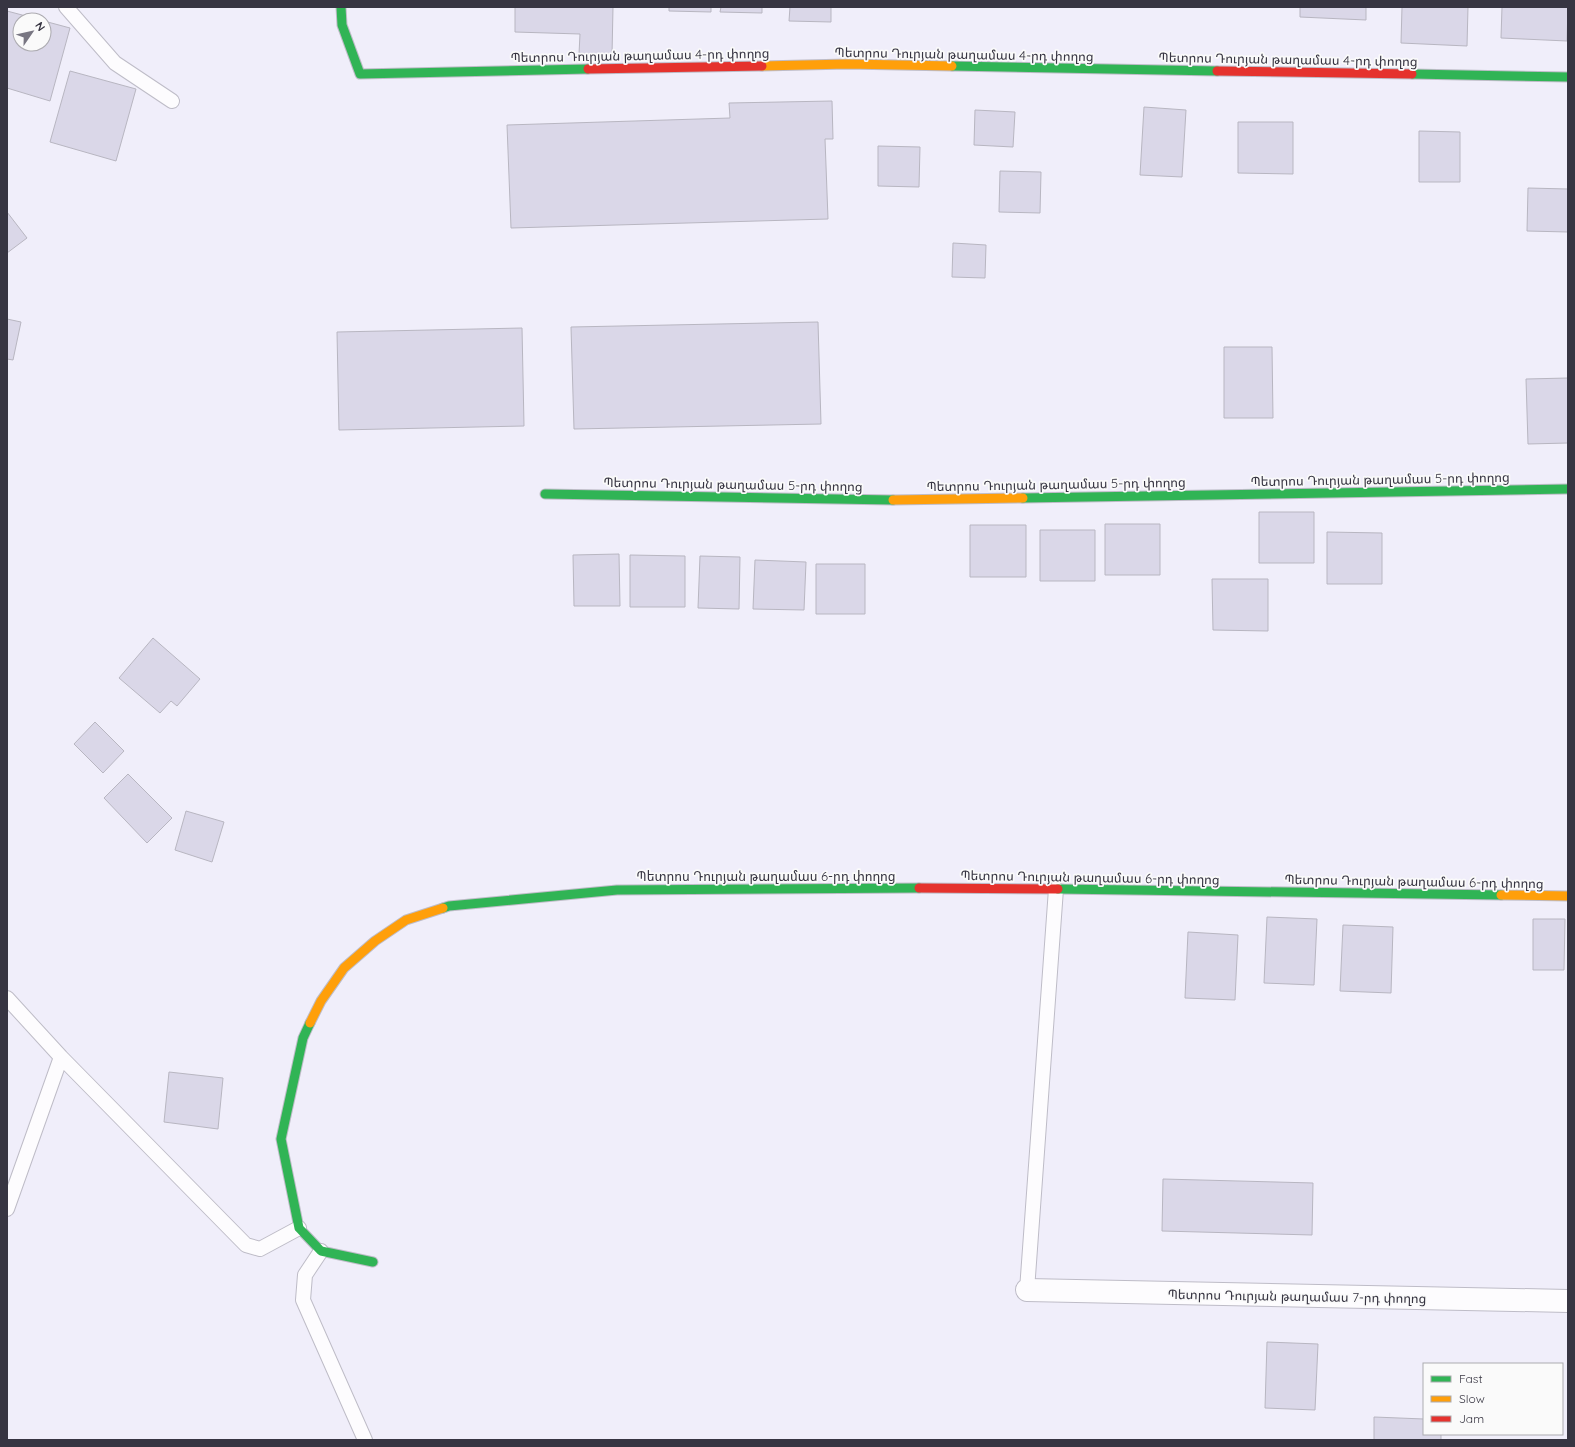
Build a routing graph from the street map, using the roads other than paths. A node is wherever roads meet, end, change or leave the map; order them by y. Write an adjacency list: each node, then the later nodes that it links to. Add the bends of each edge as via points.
1 (66, 7): 4 (lane, via 115,63)
2 (342, 7): 3 (street, Պետրոս Դուրյան թաղամաս 4-րդ փողոց, via 342,25 360,74 846,64)
3 (1568, 77)
4 (172, 101)
5 (1568, 489): 6 (street, Պետրոս Դուրյան թաղամաս 5-րդ փողոց, via 906,500)
6 (545, 494)
7 (1056, 889): 8 (street, Պետրոս Դուրյան թաղամաս 6-րդ փողոց); 12 (street, Պետրոս Դուրյան թաղամաս 6-րդ փողոց, via 617,890 450,906 406,920 375,941 344,968 321,1001 303,1038 281,1139); 15 (lane)
8 (1568, 896)
9 (7, 998): 10 (lane)
10 (61, 1057): 11 (lane); 12 (lane, via 246,1245 260,1248)
11 (7, 1209)
12 (299, 1228): 13 (street)
13 (321, 1251): 14 (street); 17 (lane, via 305,1275 303,1300)
14 (373, 1262)
15 (1027, 1290): 16 (street, Պետրոս Դուրյան թաղամաս 7-րդ փողոց)
16 (1568, 1301)
17 (365, 1440)

